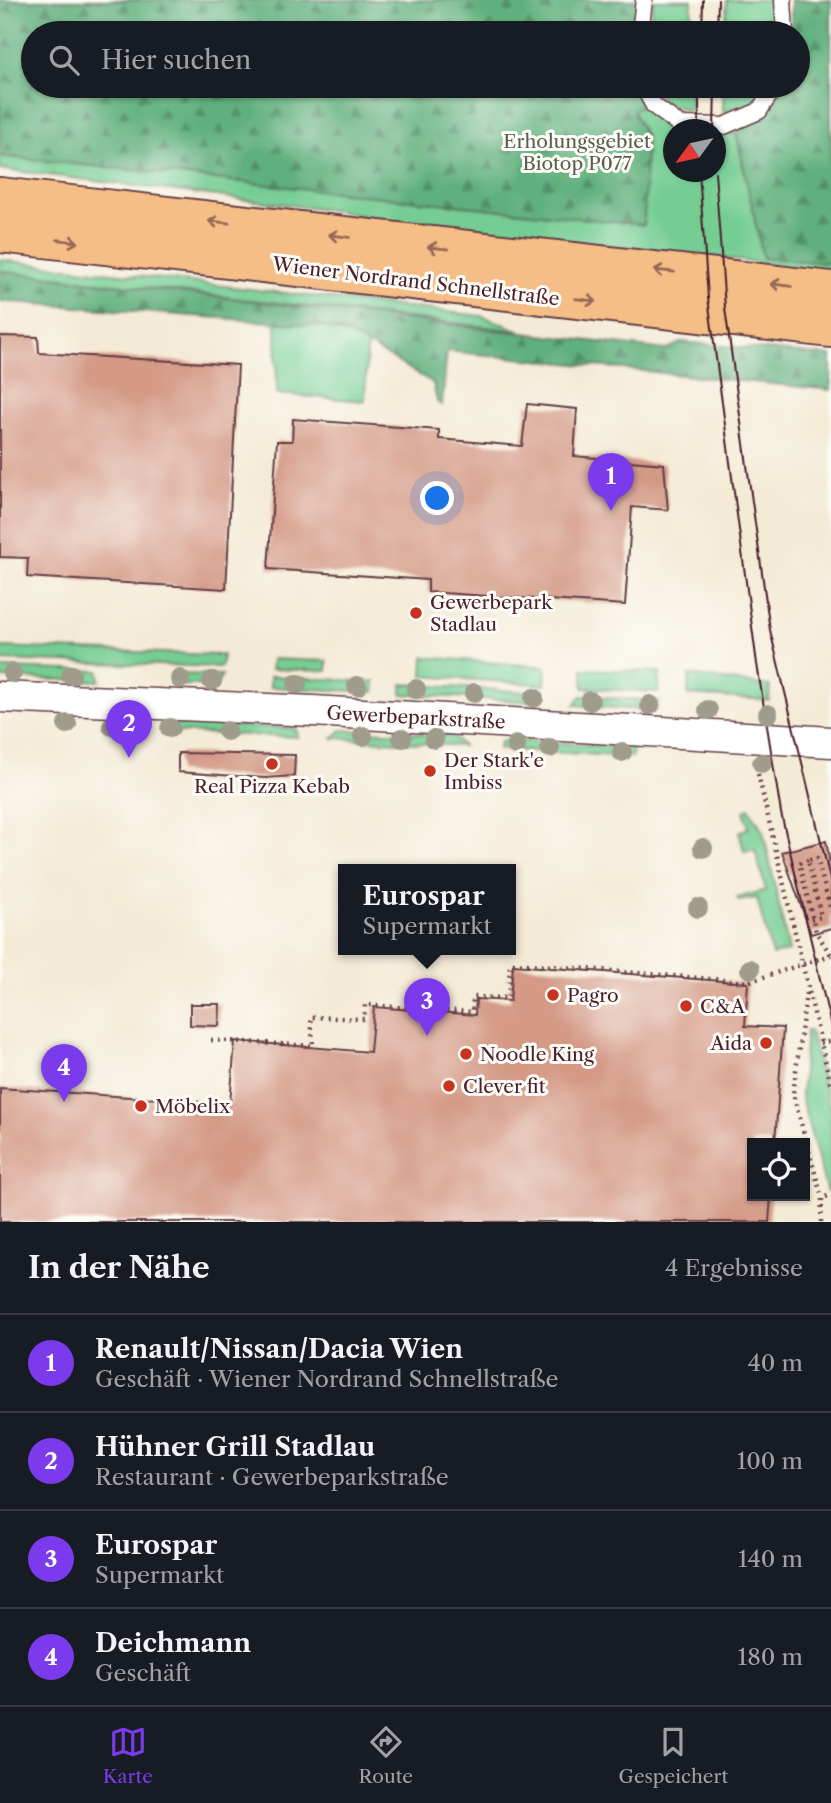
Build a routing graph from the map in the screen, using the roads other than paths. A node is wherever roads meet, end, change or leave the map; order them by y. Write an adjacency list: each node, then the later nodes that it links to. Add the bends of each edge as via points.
1 (644, 0): 3 (lane)
2 (783, 0): 4 (lane)
3 (641, 21)
4 (784, 21)
5 (650, 98): 6 (lane, via 680,125 724,126 760,111)
6 (768, 98)
7 (0, 197): 9 (highway, Wiener Nordrand Schnellstraße, one-way to 7)
8 (0, 233): 10 (highway, Wiener Nordrand Schnellstraße, one-way to 10)
9 (831, 291)
10 (831, 328)
11 (0, 697): 12 (street, Gewerbeparkstraße)
12 (831, 742)

